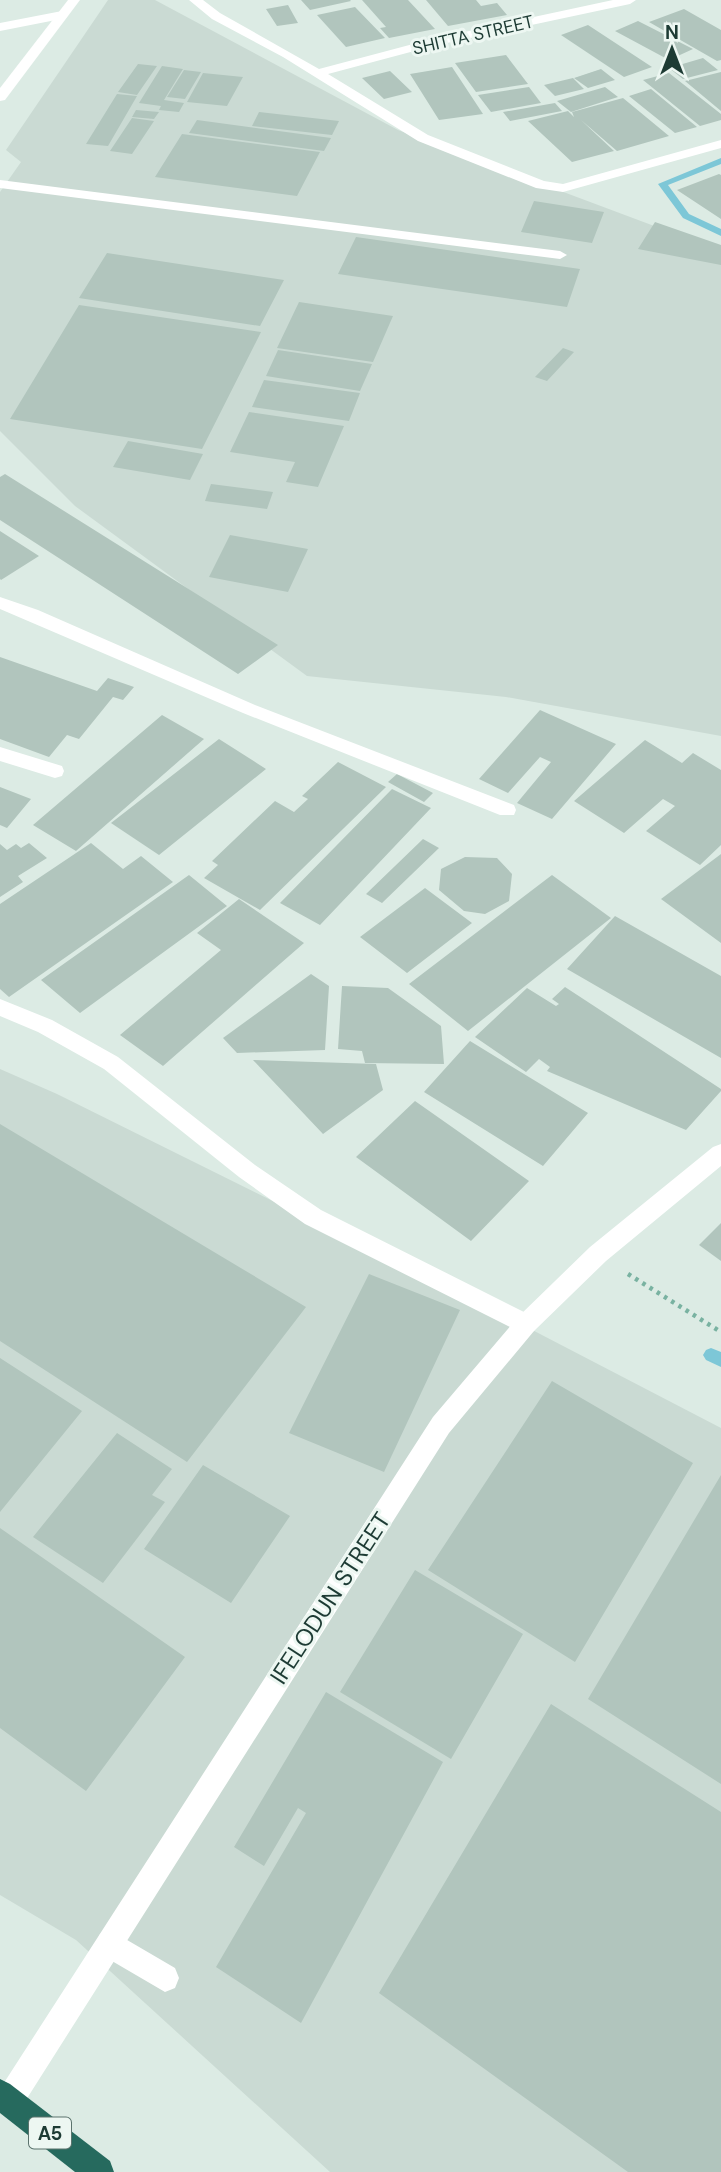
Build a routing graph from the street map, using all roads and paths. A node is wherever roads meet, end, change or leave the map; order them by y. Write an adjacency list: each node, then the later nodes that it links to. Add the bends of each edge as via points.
1 (74, 0): 4 (street)
2 (195, 0): 6 (street)
3 (630, 0): 6 (street, SHITTA STREET)
4 (62, 15): 5 (street); 7 (street)
5 (0, 27)
6 (317, 73): 8 (street, via 423,138 554,188)
7 (0, 97)
8 (721, 144)
9 (0, 184): 10 (street)
10 (560, 255)
11 (0, 603): 14 (street, via 249,709)
12 (0, 754): 13 (street)
13 (55, 771)
14 (507, 810)
15 (0, 1007): 18 (street, via 111,1063 313,1217)
16 (721, 1153): 17 (street, IFELODUN STREET)
17 (598, 1254): 18 (street, IFELODUN STREET); 19 (path)
18 (526, 1324): 20 (street, IFELODUN STREET, via 441,1425)
19 (721, 1332)
20 (110, 1944): 21 (street); 22 (street, IFELODUN STREET)
21 (165, 1978)
22 (5, 2097): 23 (highway, A5)
23 (99, 2172)

